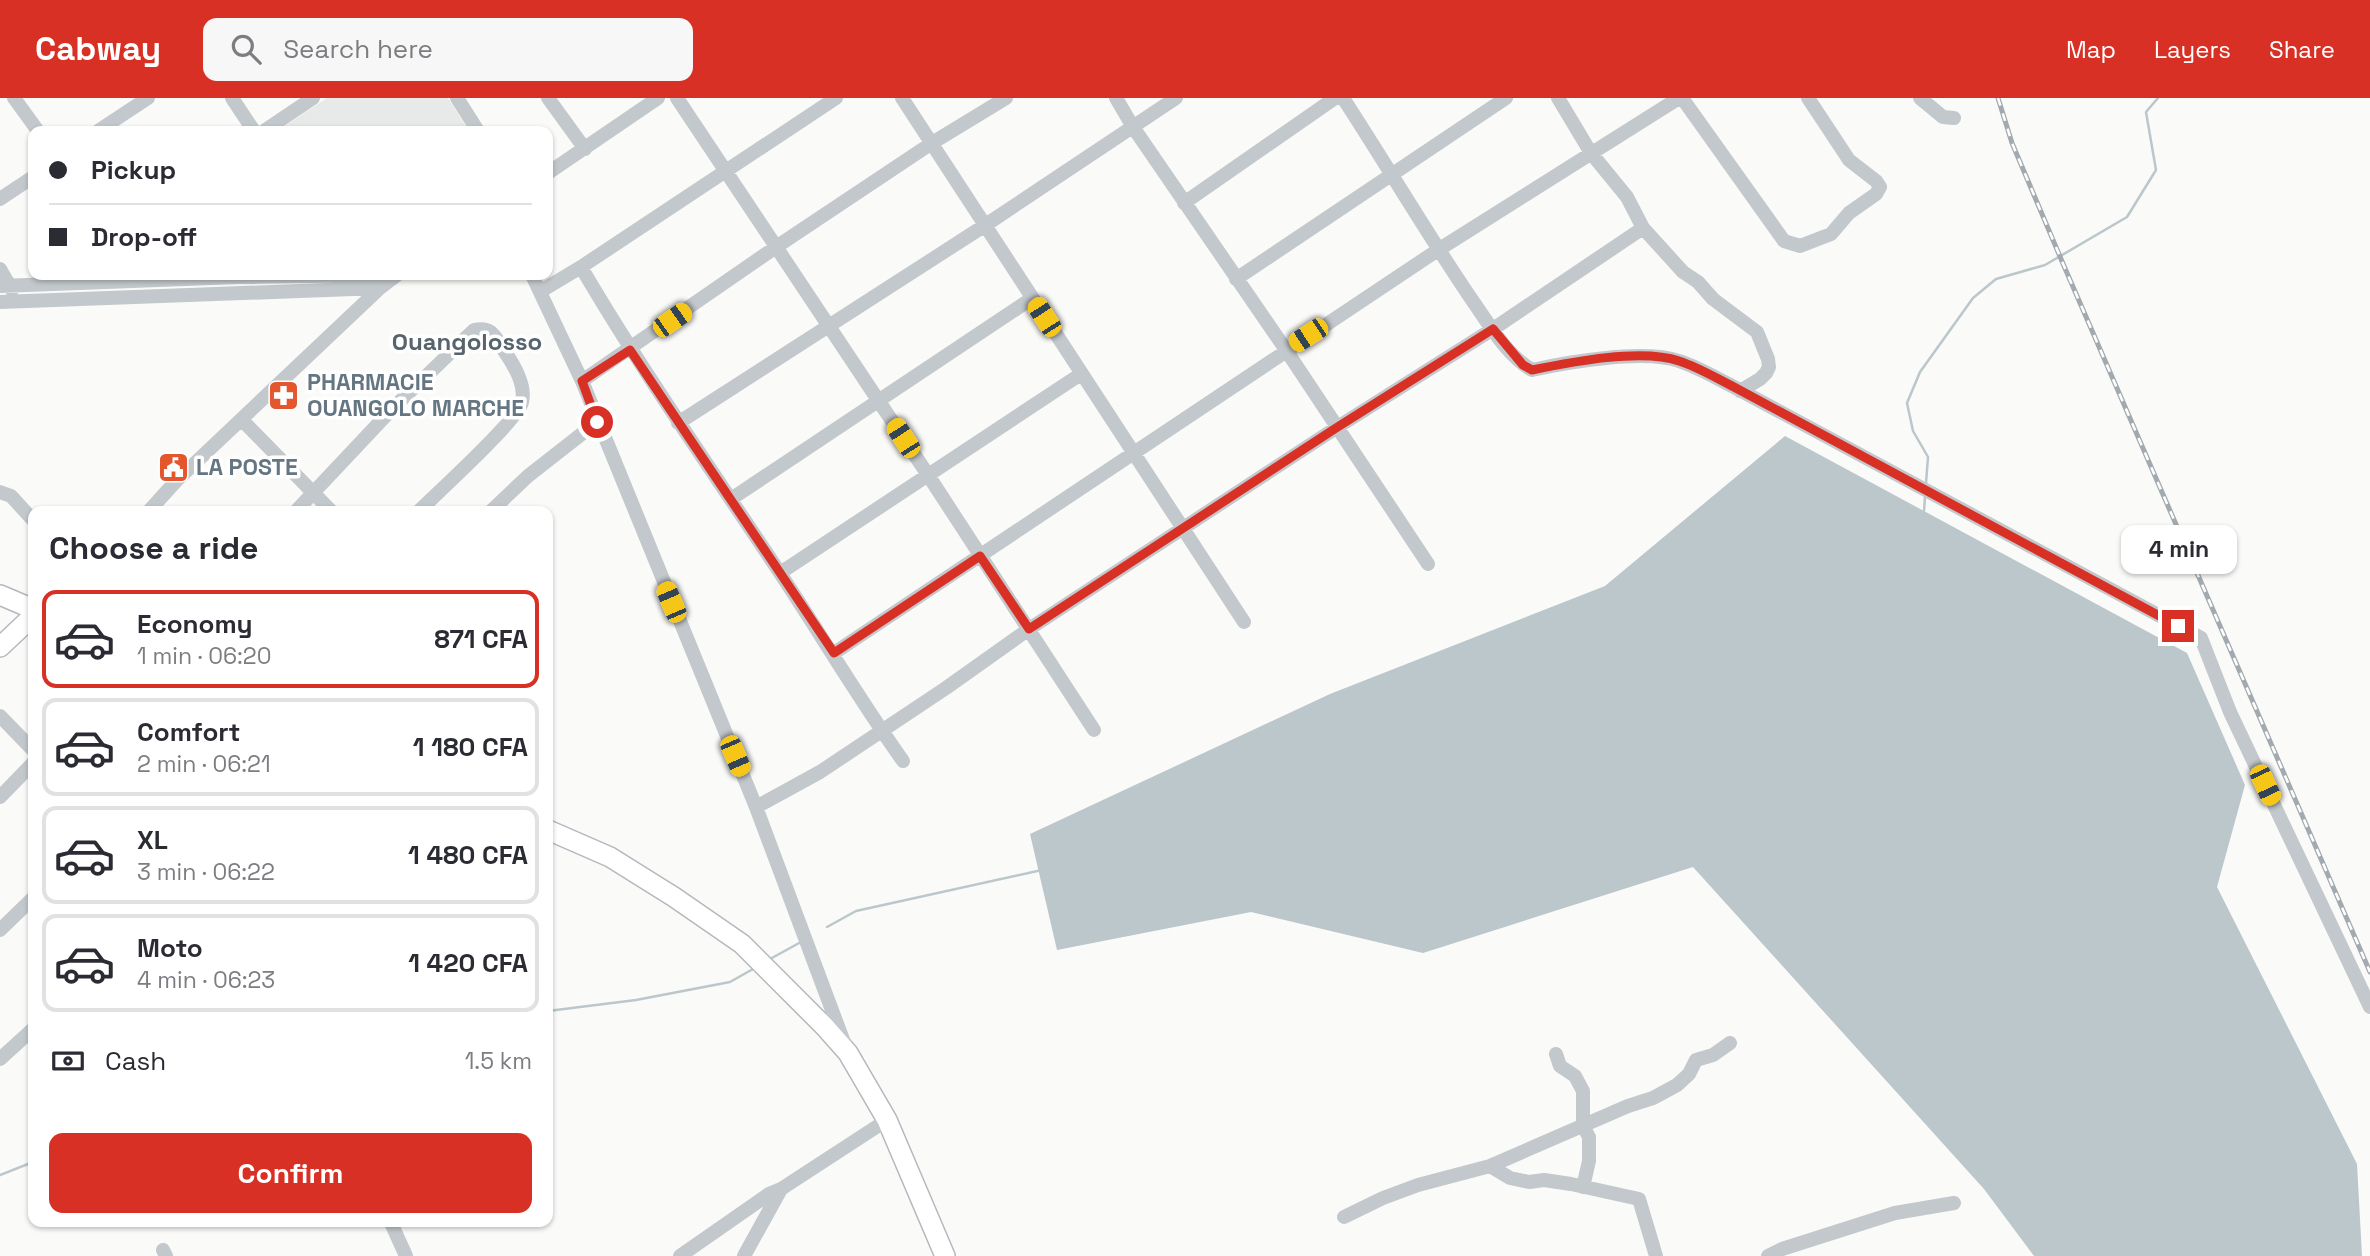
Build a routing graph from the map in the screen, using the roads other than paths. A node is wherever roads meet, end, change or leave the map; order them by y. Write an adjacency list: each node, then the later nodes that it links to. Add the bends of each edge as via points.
1 (14, 98): 22 (street)
2 (148, 98): 23 (street)
3 (232, 98): 24 (street)
4 (313, 98): 25 (street)
5 (457, 98): 26 (street)
6 (548, 98): 29 (street)
7 (658, 98): 29 (street)
8 (677, 98): 32 (street)
9 (836, 98): 32 (street)
10 (902, 98): 28 (street)
11 (1006, 98): 28 (street)
12 (1116, 98): 27 (street)
13 (1176, 98): 27 (street)
14 (1335, 98): 36 (street)
15 (1343, 98): 33 (street)
16 (1506, 98): 33 (street)
17 (1559, 98): 30 (street)
18 (1681, 98): 19 (street, via 1784,241 1800,246 1831,234 1880,187 1849,160); 30 (street)
19 (1808, 98)
20 (1920, 98): 21 (street, via 1943,117)
21 (1954, 118)
22 (34, 126)
23 (105, 126)
24 (251, 126)
25 (271, 126)
26 (475, 126)
27 (1133, 127): 36 (street); 37 (street)
28 (932, 144): 37 (street); 39 (street)
29 (585, 149): 31 (street)
30 (1591, 153): 38 (street, via 1627,197); 40 (street)
31 (553, 170)
32 (725, 170): 39 (street); 41 (street)
33 (1393, 174): 40 (street); 43 (street)
34 (28, 180): 35 (street)
35 (0, 199)
36 (1184, 203): 43 (street)
37 (984, 226): 50 (street); 53 (street)
38 (1643, 228): 54 (street); 59 (street, via 1683,272 1757,332 1769,367 1760,379)
39 (776, 247): 53 (street); 56 (street)
40 (1438, 250): 54 (street); 55 (street)
41 (580, 267): 49 (street); 56 (street)
42 (0, 269): 48 (street)
43 (1236, 279): 55 (street)
44 (106, 280): 48 (street)
45 (346, 280): 47 (street)
46 (535, 280): 49 (street)
47 (382, 281): 51 (street); 61 (street)
48 (5, 286): 51 (street)
49 (541, 291): 58 (street)
50 (1031, 299): 57 (street); 60 (street)
51 (18, 301): 52 (street)
52 (0, 302)
53 (829, 325): 60 (street); 63 (street)
54 (1493, 329): 59 (street, via 1532,370 1564,362 1644,356 1678,360); 64 (street)
55 (1286, 349): 64 (street); 65 (street)
56 (630, 350): 58 (street); 63 (street)
57 (1081, 374): 65 (street); 66 (street)
58 (582, 381): 62 (street)
59 (1740, 391): 98 (street, via 2201,638 2230,712)
60 (878, 400): 66 (street); 69 (street)
61 (242, 420): 68 (street); 70 (street)
62 (597, 422): 74 (street); 94 (street)
63 (678, 423): 69 (street)
64 (1336, 428): 76 (street); 78 (street)
65 (1134, 454): 76 (street); 77 (street)
66 (928, 475): 77 (street); 79 (street)
67 (0, 492): 75 (street, via 11,496)
68 (314, 493): 71 (street); 72 (street); 73 (street, via 393,408 474,330 484,328 492,332 512,362 523,403)
69 (731, 499): 79 (street)
70 (154, 506)
71 (301, 506)
72 (326, 506)
73 (424, 506)
74 (496, 506)
75 (28, 515)
76 (1183, 529): 83 (street); 84 (street)
77 (980, 556): 84 (street); 86 (street)
78 (1428, 564)
79 (780, 573): 86 (street)
80 (0, 595): 81 (highway)
81 (28, 607)
82 (28, 621): 85 (highway)
83 (1244, 622)
84 (1029, 629): 88 (street); 89 (street)
85 (0, 647)
86 (834, 653): 89 (street)
87 (0, 716): 90 (street)
88 (1094, 730)
89 (882, 731): 91 (street); 94 (street)
90 (28, 745)
91 (903, 761)
92 (28, 768): 93 (street)
93 (0, 797)
94 (756, 807): 101 (street)
95 (553, 832): 101 (highway, via 610,857 742,944)
96 (28, 903): 97 (street)
97 (0, 930)
98 (2370, 1007)
99 (28, 1034): 103 (street)
100 (1730, 1044): 105 (street, via 1696,1060 1689,1074 1665,1092)
101 (848, 1053): 104 (highway)
102 (1556, 1054): 105 (street, via 1560,1066 1574,1076 1583,1091)
103 (0, 1059)
104 (887, 1120): 108 (street); 115 (highway)
105 (1583, 1126): 106 (street); 107 (street, via 1589,1137 1589,1161)
106 (1490, 1166): 107 (street, via 1510,1178); 110 (street, via 1418,1185)
107 (1583, 1187): 116 (street, via 1639,1199)
108 (781, 1189): 113 (street); 114 (street)
109 (1954, 1203): 117 (street, via 1895,1213)
110 (1344, 1217)
111 (393, 1227): 112 (street)
112 (406, 1256)
113 (680, 1256)
114 (744, 1256)
115 (945, 1256)
116 (1656, 1256)
117 (1768, 1256)

